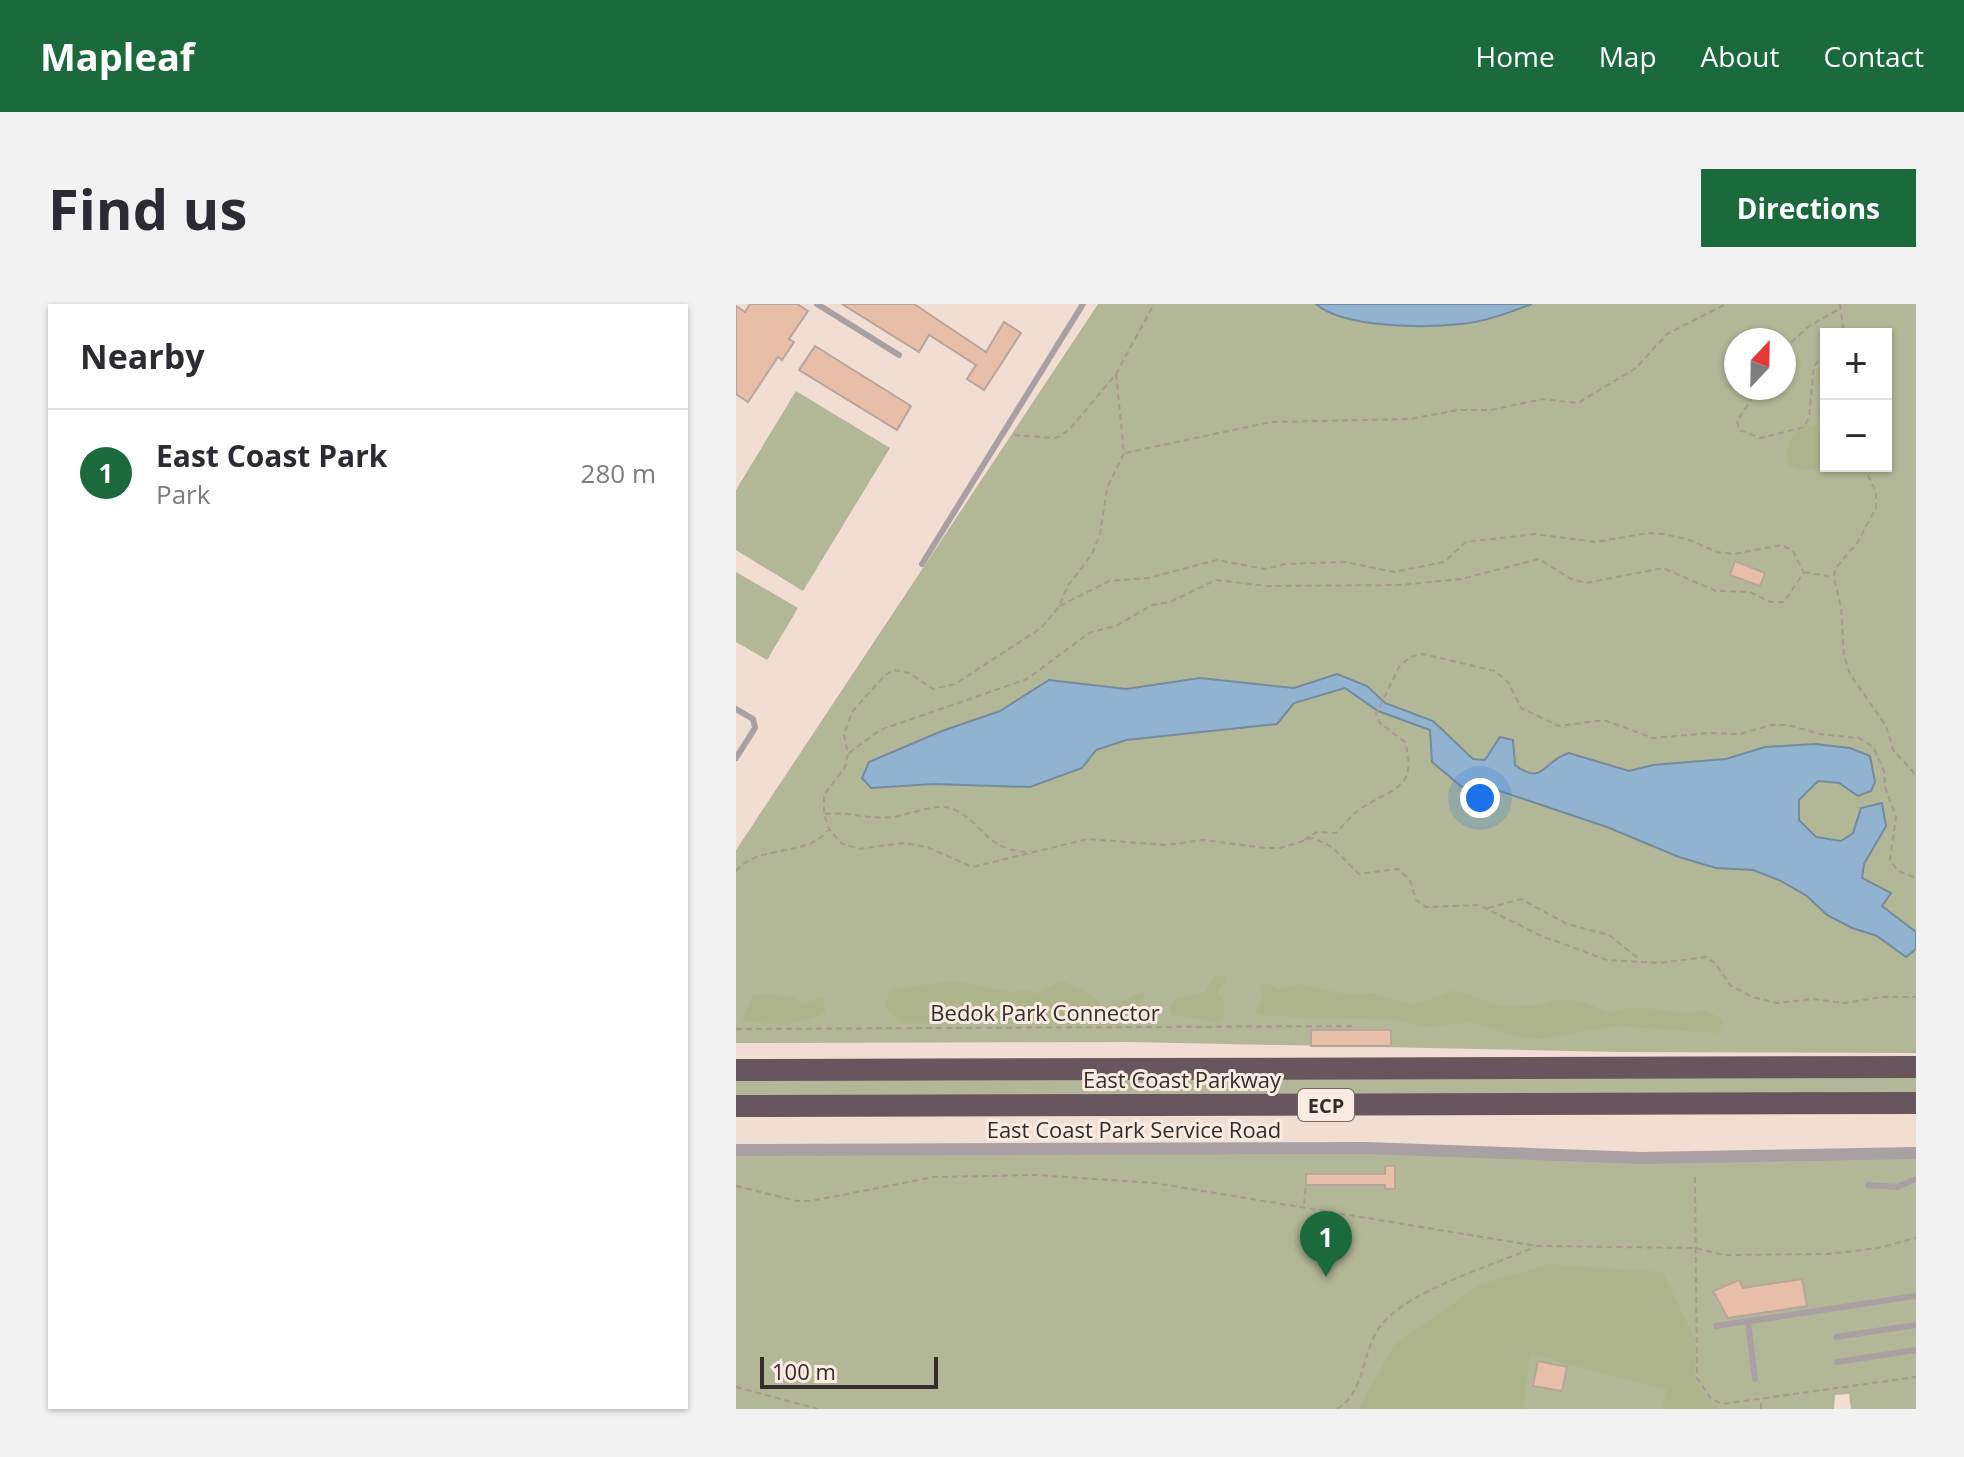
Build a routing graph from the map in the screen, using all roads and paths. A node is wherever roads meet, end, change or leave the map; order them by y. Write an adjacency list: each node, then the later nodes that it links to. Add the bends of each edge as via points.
1 (817, 304): 8 (lane)
2 (1083, 304): 12 (lane)
3 (1154, 304): 10 (path)
4 (1726, 304): 13 (path, via 1667,334 1636,368 1578,403 1543,399 1410,419 1271,422)
5 (1840, 306): 6 (path); 7 (path)
6 (1843, 327)
7 (1796, 338)
8 (899, 355)
9 (1820, 359): 11 (path, via 1814,366 1809,418 1801,429 1755,438 1739,430 1737,421)
10 (1116, 374): 12 (path, via 1063,435); 13 (path)
11 (1751, 400)
12 (1002, 434): 15 (lane)
13 (1124, 453): 18 (path, via 1107,488 1097,543)
14 (1866, 472): 17 (path, via 1876,492 1876,508)
15 (922, 564)
16 (1804, 572): 17 (path); 18 (path, via 1793,551 1782,545 1734,554 1663,534 1596,542 1535,534 1466,542 1444,562 1394,572 1345,562 1256,569 1217,560 1148,578 1109,581); 20 (path, via 1789,596 1777,604 1750,592 1716,591 1663,568 1586,583 1539,559 1461,579 1400,585 1267,586 1216,580 1089,633 1027,679 880,730)
17 (1834, 577): 22 (path, via 1850,674 1876,708 1893,750)
18 (1059, 607): 20 (path, via 1041,628 955,684 933,689 902,670 885,675 848,718)
19 (736, 709): 21 (lane, via 753,719 755,728)
20 (848, 754): 23 (path, via 824,795)
21 (736, 758)
22 (1916, 775)
23 (824, 814): 24 (path); 26 (path, via 876,819 946,807 999,847)
24 (829, 829): 26 (path, via 841,843 858,849 904,843 972,867); 27 (path, via 822,839 756,855)
25 (1303, 840): 26 (path, via 1265,848 1203,840 1166,845 1088,839); 28 (path, via 1317,832 1336,833 1361,808 1395,792 1405,781 1405,742 1376,714 1399,667 1410,657 1436,655 1495,671 1508,682 1521,708 1559,726 1604,720 1653,738 1740,734 1788,725 1859,738 1873,747 1896,817 1890,860 1898,871); 29 (path, via 1320,839 1359,874 1403,871 1416,900 1426,907 1460,903)
26 (1027, 852)
27 (736, 871)
28 (1916, 878)
29 (1487, 908): 30 (path, via 1539,935 1607,960); 30 (path, via 1521,899 1575,928 1609,935)
30 (1641, 961): 31 (path, via 1706,957 1730,985 1777,1003)
31 (1916, 997)
32 (1354, 1026): 33 (path, Bedok Park Connector)
33 (736, 1029)
34 (1916, 1067): 35 (highway, East Coast Parkway / ECP)
35 (736, 1070)
36 (1916, 1103): 37 (highway, East Coast Parkway / ECP)
37 (736, 1106)
38 (736, 1150): 39 (street, East Coast Park Service Road, via 1366,1148 1643,1158)
39 (1916, 1153)
40 (1695, 1177): 48 (path)
41 (1916, 1179): 43 (lane, via 1897,1187)
42 (1306, 1185): 45 (path)
43 (1868, 1185)
44 (736, 1186): 45 (path, via 811,1201 934,1177 1037,1175 1154,1183)
45 (1304, 1206): 47 (path)
46 (1916, 1238): 48 (path, via 1828,1254 1724,1255)
47 (1537, 1246): 48 (path); 62 (path, via 1393,1314 1373,1337 1352,1396)
48 (1695, 1248): 60 (path, via 1697,1378 1711,1399)
49 (1916, 1296): 50 (lane)
50 (1748, 1322): 52 (lane); 57 (lane)
51 (1916, 1325): 53 (lane)
52 (1716, 1326)
53 (1836, 1337)
54 (1916, 1350): 55 (lane)
55 (1837, 1362)
56 (1916, 1377): 59 (path)
57 (1755, 1379)
58 (736, 1387): 61 (path)
59 (1761, 1400): 60 (path); 64 (path)
60 (1722, 1404): 63 (path)
61 (818, 1409)
62 (1337, 1409)
63 (1722, 1409)
64 (1761, 1409)

